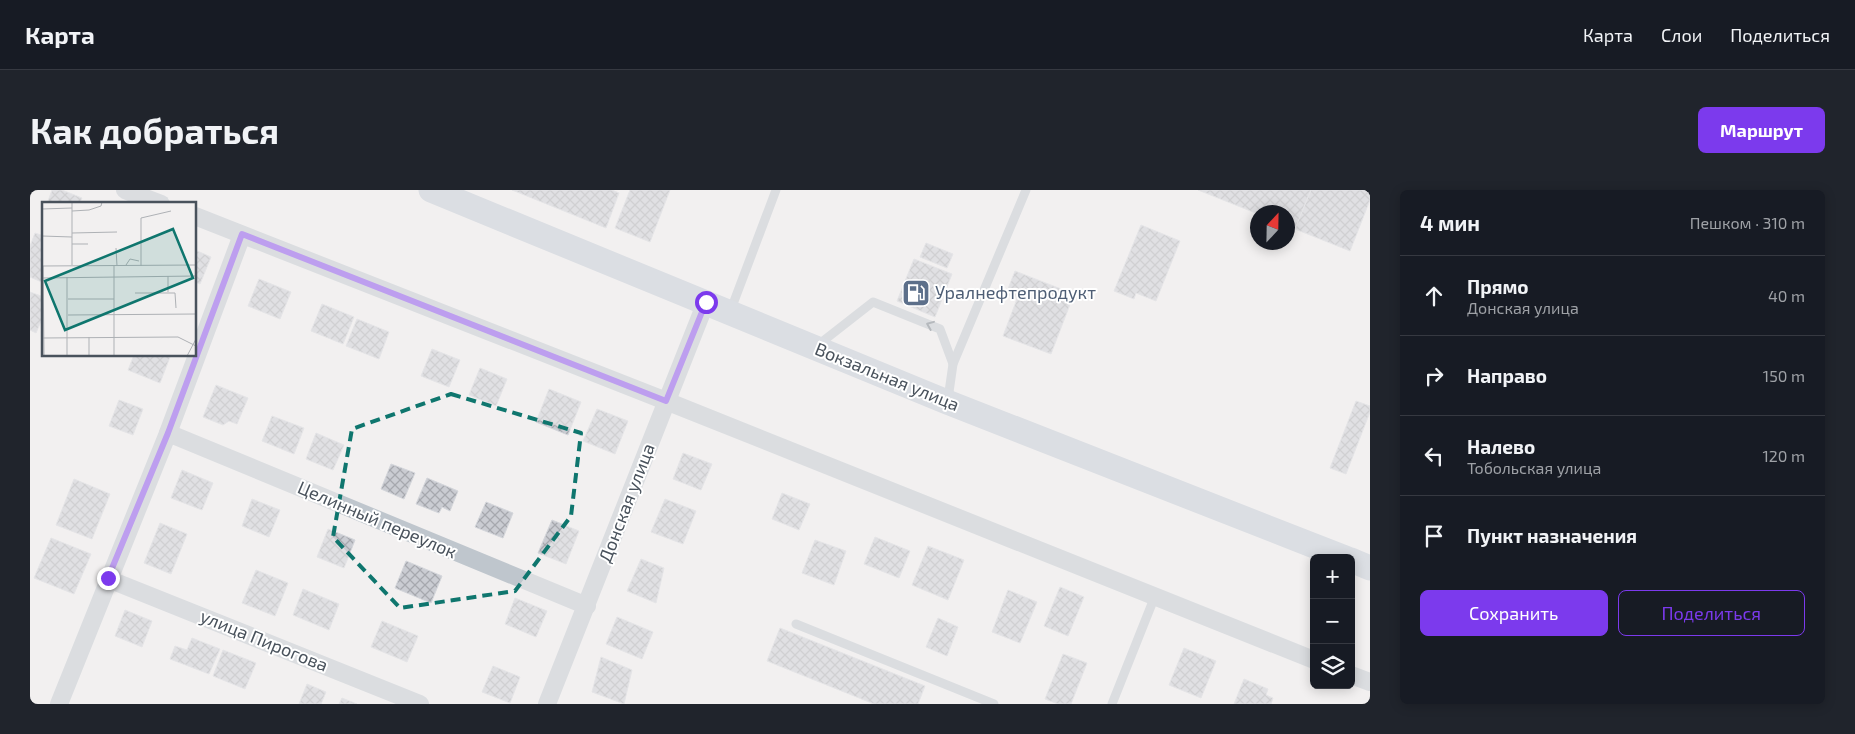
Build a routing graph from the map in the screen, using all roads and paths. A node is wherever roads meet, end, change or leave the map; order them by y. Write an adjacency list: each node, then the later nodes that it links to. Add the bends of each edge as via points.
1 (125, 190): 5 (street)
2 (431, 190): 8 (main road, Вокзальная улица)
3 (776, 190): 9 (lane)
4 (1026, 190): 11 (lane)
5 (157, 202)
6 (196, 216): 7 (street)
7 (242, 234): 12 (street); 14 (street)
8 (706, 302): 9 (main road, Вокзальная улица); 12 (street, Донская улица)
9 (730, 312): 10 (main road, Вокзальная улица)
10 (815, 347): 11 (lane, one-way to 10, via 940,329 873,302); 13 (main road, Вокзальная улица)
11 (954, 364): 13 (lane)
12 (666, 401): 19 (street); 20 (street, Донская улица)
13 (947, 402): 15 (main road, Вокзальная улица)
14 (168, 433): 18 (street); 20 (street, Целинный переулок)
15 (1335, 554)
16 (1355, 562): 17 (main road)
17 (1370, 568)
18 (108, 578): 25 (street); 26 (street, улица Пирогова)
19 (1155, 596): 22 (street); 29 (lane)
20 (587, 606): 27 (street, Донская улица)
21 (796, 624): 28 (lane)
22 (1310, 658)
23 (1355, 676): 24 (street)
24 (1370, 682)
25 (59, 704)
26 (420, 704)
27 (547, 704)
28 (994, 704)
29 (1112, 704)

